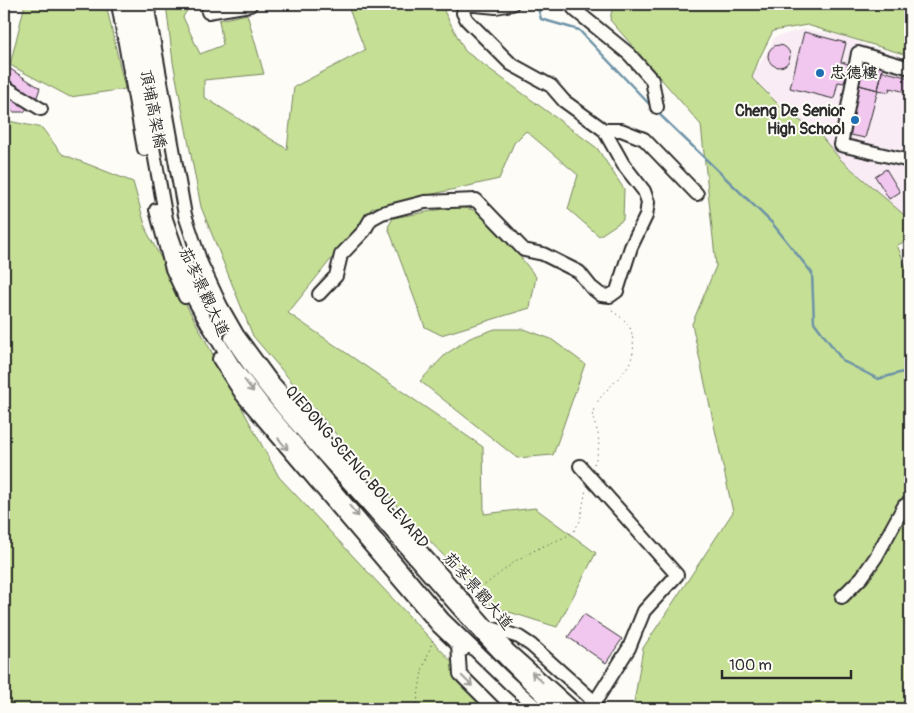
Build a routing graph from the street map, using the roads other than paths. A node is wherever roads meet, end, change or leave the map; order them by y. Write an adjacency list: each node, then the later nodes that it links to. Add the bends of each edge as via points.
1 (118, 4): 16 (street, 頂埔高架橋)
2 (127, 4): 16 (street, 頂埔高架橋)
3 (138, 4): 16 (street, 頂埔高架橋)
4 (147, 4): 16 (street, 頂埔高架橋)
5 (250, 4): 8 (street)
6 (512, 4): 13 (street, via 496,7 465,4 463,13 510,64 550,86 564,101)
7 (570, 4): 11 (street, via 629,54 652,80)
8 (208, 12)
9 (910, 68): 14 (street, via 858,54 841,145)
10 (4, 86): 12 (street)
11 (657, 107)
12 (41, 109)
13 (604, 130): 15 (street, via 621,130 644,139); 17 (street, via 648,202 646,216 631,248 618,291 610,296 601,295 579,272 543,254 524,250 476,200 466,199 425,202 371,218 341,255 336,276)
14 (910, 161)
15 (697, 194)
16 (172, 218): 21 (street, QIEDONG SCENIC BOULEVARD, via 206,296 243,358 279,403); 22 (street, QIEDONG SCENIC BOULEVARD, one-way to 22, via 194,300 232,365)
17 (319, 294)
18 (580, 466): 25 (street, via 677,575 644,611 629,648)
19 (910, 502): 20 (street, via 904,506 862,577)
20 (842, 597)
21 (461, 604): 22 (street); 23 (street, 茄苳景觀大道); 29 (street, QIEDONG SCENIC BOULEVARD, via 526,682)
22 (441, 623): 24 (street); 28 (street, QIEDONG SCENIC BOULEVARD)
23 (488, 627): 25 (street, via 519,637 531,645 589,697); 30 (street, 茄苳景觀大道, one-way to 23, via 508,650)
24 (458, 645): 26 (street, one-way to 26, via 460,674); 27 (street)
25 (594, 707)
26 (495, 709)
27 (526, 709)
28 (538, 709)
29 (557, 709)
30 (574, 709)

